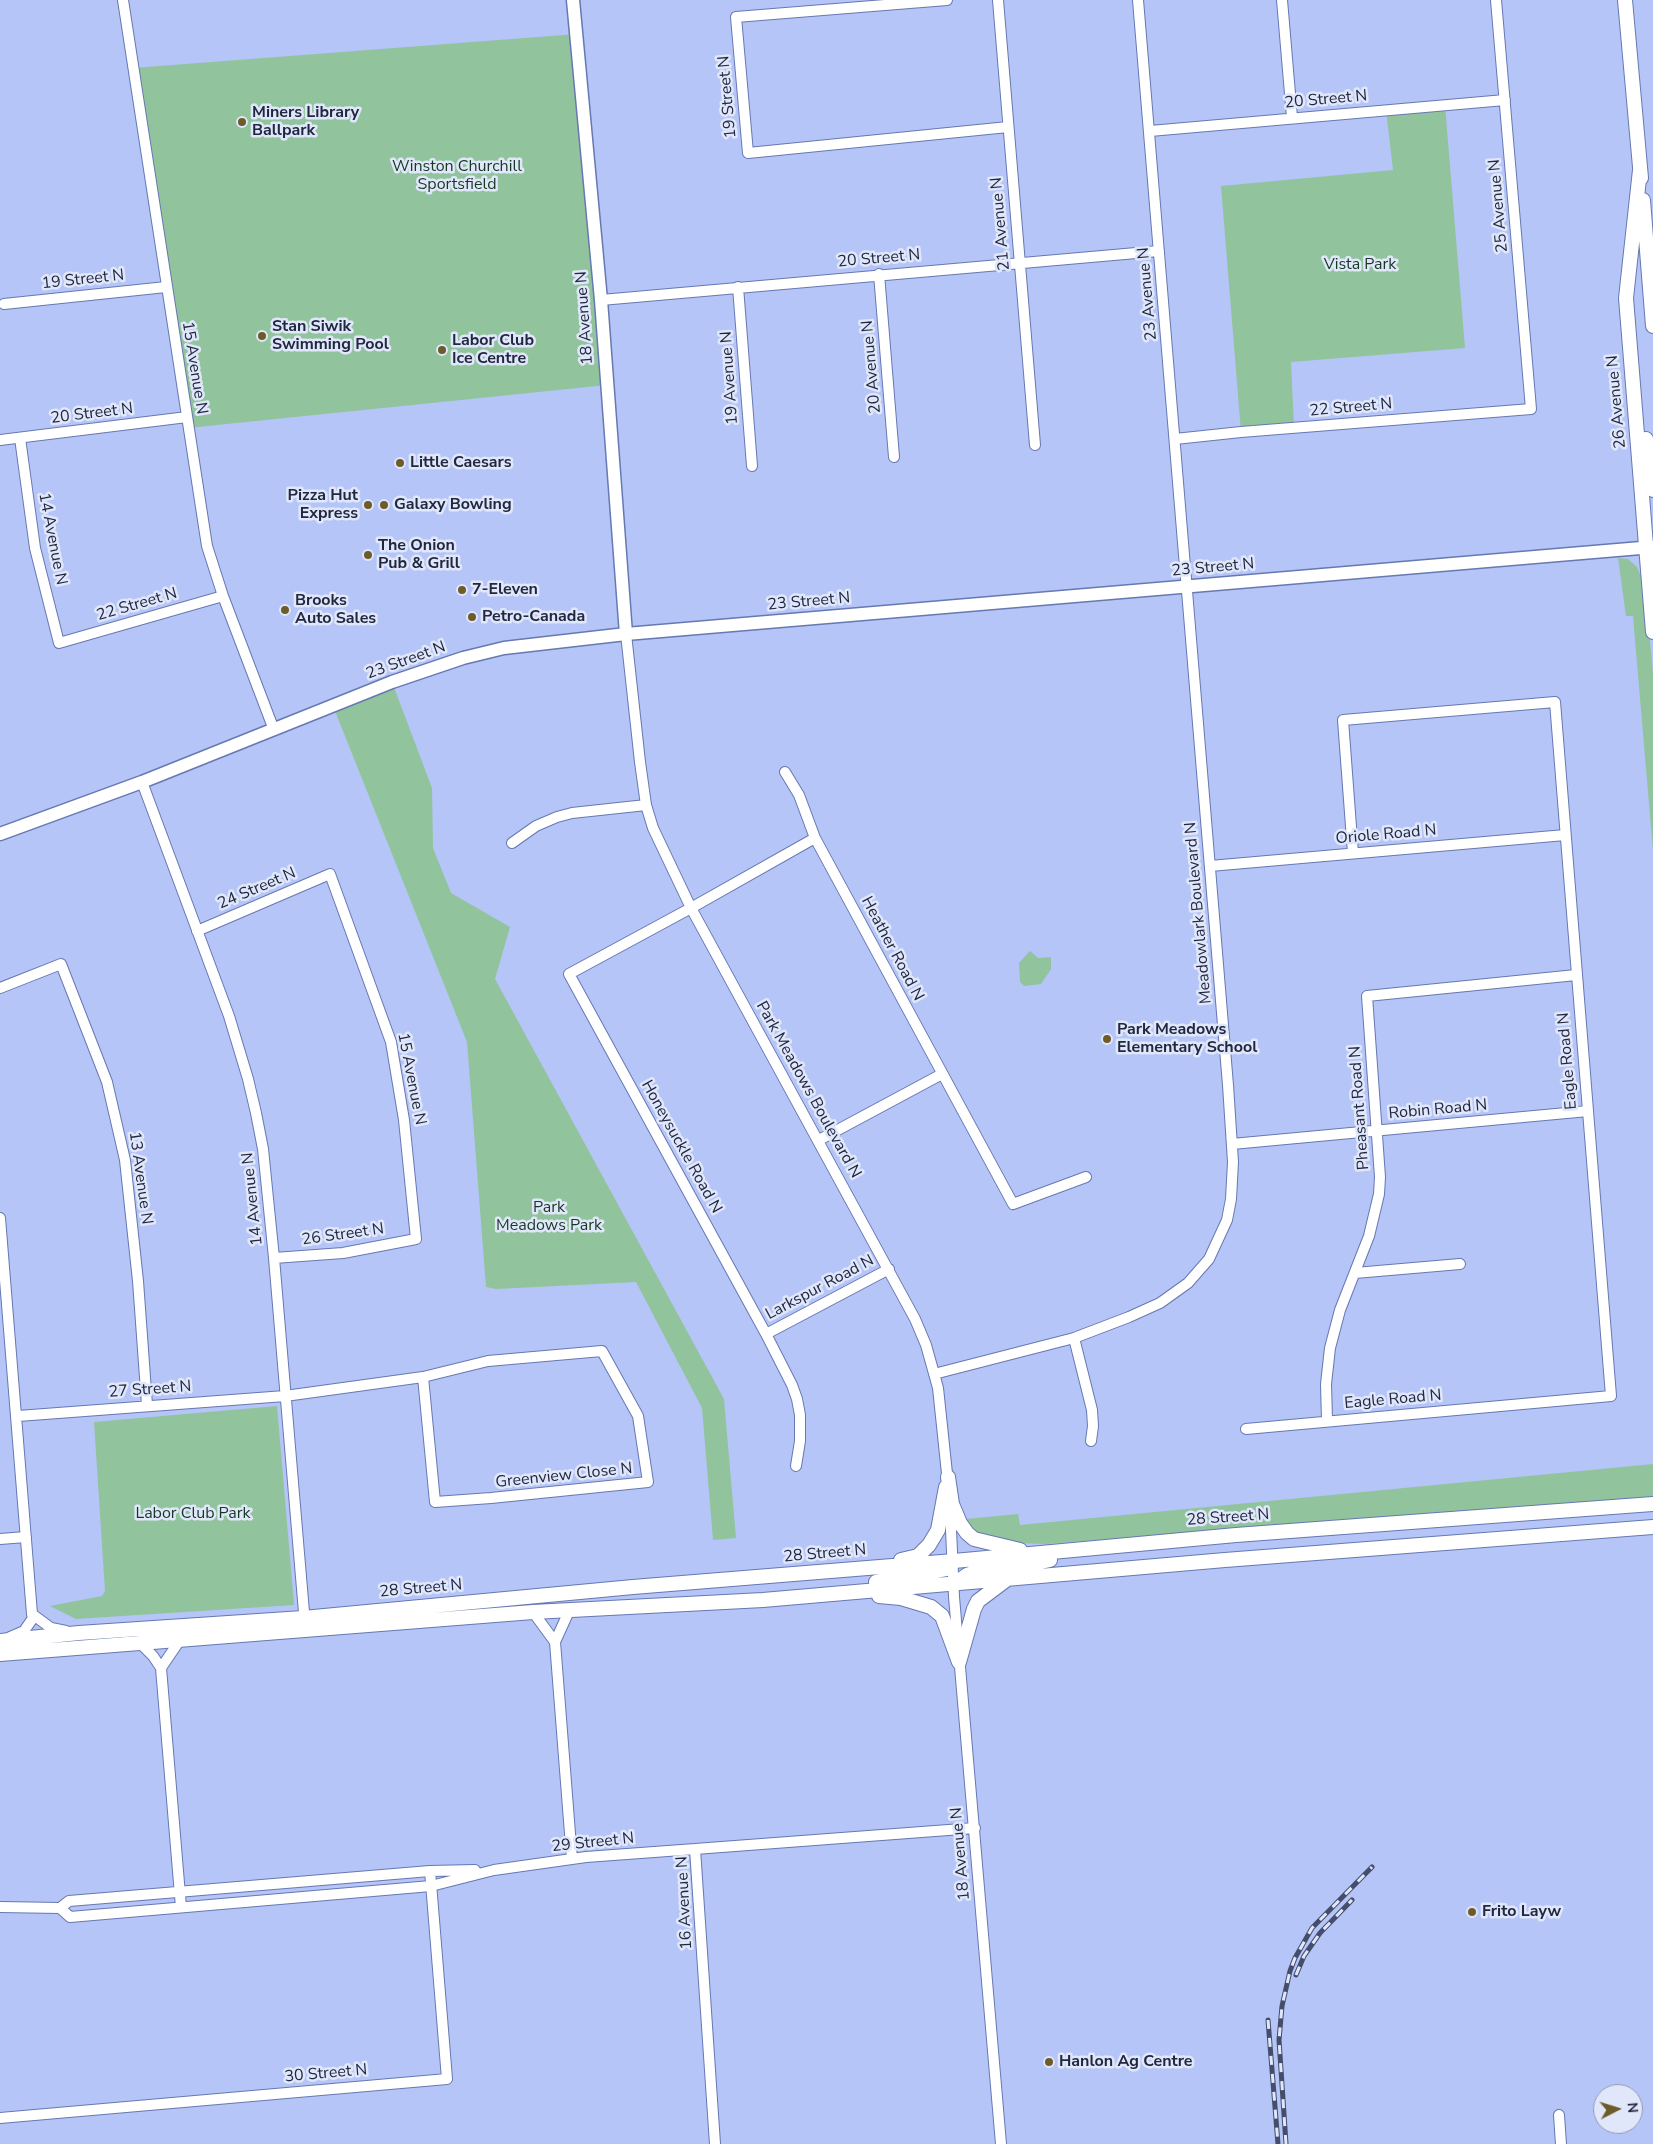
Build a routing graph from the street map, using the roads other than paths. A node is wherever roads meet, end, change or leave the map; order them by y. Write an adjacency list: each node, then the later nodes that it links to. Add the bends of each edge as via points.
1 (123, 0): 17 (street, 15 Avenue N)
2 (573, 0): 19 (street, 18 Avenue N)
3 (947, 0): 11 (street, 19 Street N, via 736,17 748,153)
4 (998, 0): 11 (street, 21 Avenue N)
5 (1138, 0): 12 (street, 23 Avenue N)
6 (1282, 0): 10 (street)
7 (1496, 0): 9 (street, 25 Avenue N)
8 (1625, 0): 13 (main road, 26 Avenue N)
9 (1505, 100): 10 (street, 20 Street N); 23 (street, 25 Avenue N)
10 (1292, 117): 12 (street, 20 Street N)
11 (1008, 127): 15 (street, 21 Avenue N)
12 (1150, 131): 14 (street, 23 Avenue N)
13 (1640, 170): 21 (main road, 26 Avenue N); 22 (main road, 26 Avenue N, via 1626,298)
14 (1159, 251): 15 (street, 20 Street N); 26 (street, 23 Avenue N)
15 (1019, 263): 16 (street, 20 Street N); 28 (street, 21 Avenue N)
16 (879, 274): 18 (street, 20 Street N); 29 (street, 20 Avenue N)
17 (166, 287): 20 (street, 19 Street N); 24 (street, 15 Avenue N)
18 (738, 287): 19 (street, 20 Street N); 30 (street, 19 Avenue N)
19 (601, 300): 36 (street, 18 Avenue N)
20 (4, 304)
21 (1653, 326)
22 (1632, 380): 31 (main road, via 1642,411); 32 (main road, 26 Avenue N)
23 (1531, 408): 26 (street, 22 Street N)
24 (187, 417): 25 (street, 20 Street N); 34 (street, 15 Avenue N, via 208,546)
25 (20, 438): 27 (street, 20 Street N); 37 (street, 14 Avenue N, via 35,548)
26 (1175, 439): 33 (street, 23 Avenue N)
27 (0, 440)
28 (1035, 444)
29 (894, 457)
30 (752, 466)
31 (1653, 490)
32 (1651, 548): 33 (street, 23 Street N); 35 (main road, 26 Avenue N)
33 (1186, 586): 36 (street, 23 Street N); 47 (street, Meadowlark Boulevard N)
34 (223, 596): 37 (street, 22 Street N); 38 (street, 15 Avenue N)
35 (1653, 632)
36 (626, 634): 38 (street, 23 Street N, via 504,648 462,658 392,682); 41 (street, Park Meadows Boulevard N)
37 (59, 643)
38 (274, 730): 40 (street, 23 Street N)
39 (785, 772): 44 (street, Heather Road N, via 799,795)
40 (142, 782): 42 (street, 23 Street N); 50 (street, 14 Avenue N)
41 (646, 805): 45 (street, via 557,817 536,826); 49 (street, Park Meadows Boulevard N)
42 (0, 834)
43 (1565, 835): 46 (street, Oriole Road N); 46 (street, Eagle Road N, via 1554,702 1343,720); 51 (street, Eagle Road N)
44 (815, 838): 49 (street); 53 (street, Heather Road N)
45 (512, 843)
46 (1353, 853): 47 (street, Oriole Road N)
47 (1210, 866): 57 (street, Meadowlark Boulevard N)
48 (330, 874): 50 (street, 24 Street N); 60 (street, 15 Avenue N, via 391,1042 404,1120)
49 (691, 908): 56 (street, Park Meadows Boulevard N); 65 (street, Honeysuckle Road N, via 569,974)
50 (197, 931): 61 (street, 14 Avenue N, via 229,1016 248,1079 262,1149)
51 (1576, 975): 54 (street, Eagle Road N); 55 (street, Pheasant Road N, via 1367,996)
52 (0, 988): 70 (street, 13 Avenue N, via 61,964 107,1082 125,1160)
53 (942, 1074): 56 (street); 58 (street, Heather Road N, via 1013,1204)
54 (1588, 1111): 55 (street, Robin Road N); 72 (street, Eagle Road N, via 1611,1396)
55 (1376, 1131): 57 (street, Robin Road N); 64 (street, Pheasant Road N, via 1380,1177 1378,1194)
56 (819, 1140): 63 (street, Park Meadows Boulevard N)
57 (1232, 1144): 66 (street, Meadowlark Boulevard N, via 1233,1180 1227,1220 1204,1266 1188,1283 1150,1308)
58 (1086, 1177)
59 (0, 1218): 71 (street)
60 (416, 1239): 61 (street, 26 Street N, via 343,1253)
61 (274, 1258): 69 (street, 14 Avenue N)
62 (1460, 1264): 64 (street)
63 (889, 1269): 65 (street, Larkspur Road N); 67 (street, Park Meadows Boulevard N, via 915,1319)
64 (1355, 1273): 72 (street, Pheasant Road N, via 1329,1350)
65 (766, 1334): 75 (street, Honeysuckle Road N, via 797,1399 800,1428)
66 (1074, 1338): 67 (street, Meadowlark Boulevard N); 74 (street, via 1092,1410)
67 (934, 1374): 76 (street, Park Meadows Boulevard N)
68 (423, 1377): 68 (street, Greenview Close N, via 488,1361 602,1351 638,1416 648,1482 434,1502); 69 (street, Greenview Close N)
69 (285, 1396): 70 (street, 27 Street N); 93 (street, 14 Avenue N)
70 (147, 1405): 71 (street, 27 Street N)
71 (18, 1416): 80 (street)
72 (1327, 1420): 73 (street, Eagle Road N)
73 (1246, 1429)
74 (1091, 1441)
75 (796, 1466)
76 (948, 1477): 83 (main road, via 952,1504 960,1523 974,1539); 84 (street, Park Meadows Boulevard N); 85 (main road, via 938,1530 929,1545 918,1556)
77 (1653, 1508): 79 (main road); 82 (main road, 28 Street N)
78 (1653, 1527): 79 (main road, 28 Street N)
79 (1576, 1533): 86 (main road, 28 Street N)
80 (26, 1537): 81 (street); 92 (street)
81 (0, 1539)
82 (1126, 1544): 83 (main road, 28 Street N); 87 (main road, via 1027,1565 982,1570 967,1574)
83 (1040, 1553): 84 (main road, 28 Street N)
84 (954, 1562): 85 (main road, 28 Street N); 87 (street, 18 Avenue N); 89 (main road, via 940,1571 873,1583 798,1591)
85 (871, 1568): 93 (main road, 28 Street N, via 643,1586)
86 (1007, 1579): 87 (main road, 28 Street N); 99 (main road, via 985,1595 974,1609)
87 (954, 1583): 88 (main road, 28 Street N); 99 (street, 18 Avenue N)
88 (855, 1592): 89 (main road, 28 Street N); 99 (main road, via 901,1598 931,1608 942,1616)
89 (763, 1600): 90 (main road, 28 Street N)
90 (570, 1609): 91 (main road, 28 Street N); 96 (street)
91 (533, 1612): 93 (main road, 28 Street N); 96 (street)
92 (32, 1614): 94 (street, via 51,1628); 98 (street, via 24,1631)
93 (305, 1624): 94 (main road, 28 Street N); 95 (main road, 28 Street N)
94 (79, 1633): 98 (main road, 28 Street N)
95 (180, 1640): 97 (main road, 28 Street N); 100 (street)
96 (554, 1642): 103 (street)
97 (140, 1643): 98 (main road, 28 Street N); 100 (street)
98 (1, 1645)
99 (959, 1662): 101 (street, 18 Avenue N)
100 (161, 1668): 107 (street)
101 (975, 1828): 102 (street, 16 Avenue N); 114 (street, 18 Avenue N)
102 (695, 1849): 103 (street, 29 Street N); 113 (street, 16 Avenue N)
103 (572, 1859): 104 (street, 29 Street N)
104 (494, 1870): 105 (street); 106 (street)
105 (430, 1871): 106 (street, 30 Street N); 107 (street)
106 (431, 1886): 109 (street); 112 (street, 30 Street N, via 447,2079)
107 (180, 1892): 109 (street); 110 (street, via 69,1901)
108 (0, 1907): 110 (street)
109 (181, 1907): 110 (street, via 70,1917)
110 (60, 1908)
111 (1559, 2115): 115 (street)
112 (0, 2118)
113 (715, 2144)
114 (1001, 2144)
115 (1561, 2144)

